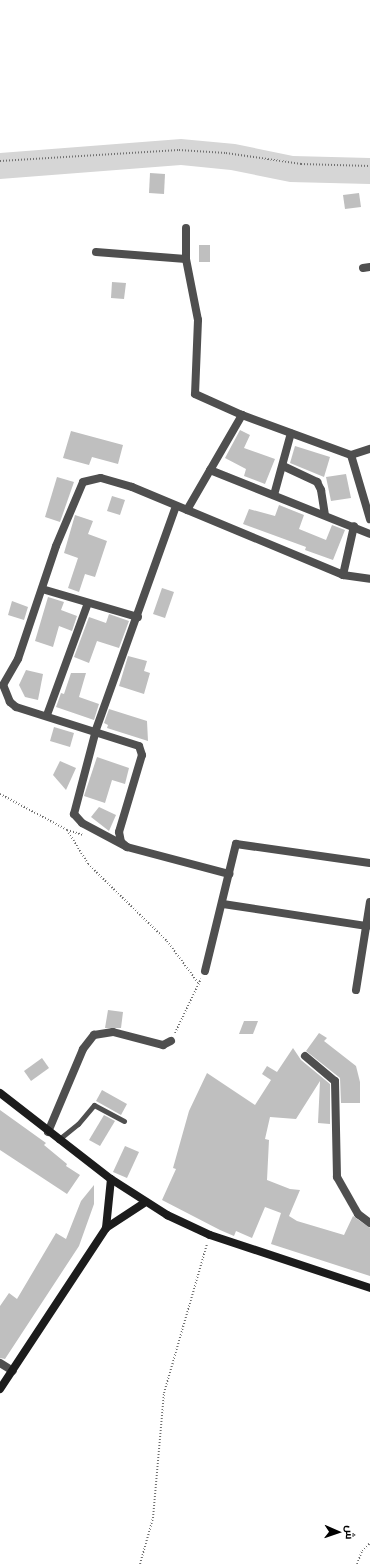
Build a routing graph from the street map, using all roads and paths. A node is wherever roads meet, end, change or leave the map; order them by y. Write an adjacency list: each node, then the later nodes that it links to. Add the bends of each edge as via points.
1 (0, 161): 2 (path, via 179,150 226,153 302,164)
2 (370, 166)
3 (186, 228): 5 (street)
4 (96, 252): 5 (street)
5 (186, 259): 6 (street, via 198,320 194,391)
6 (242, 415): 7 (street); 11 (street)
7 (291, 433): 9 (street); 10 (street)
8 (370, 449): 9 (street)
9 (351, 455): 16 (street)
10 (283, 466): 12 (street); 15 (street, via 317,482)
11 (210, 470): 12 (street); 14 (street)
12 (274, 495): 15 (street)
13 (176, 506): 14 (street); 21 (street, via 101,478 83,482); 23 (street)
14 (187, 510): 19 (street)
15 (325, 514): 17 (street)
16 (370, 519)
17 (354, 526): 18 (street); 19 (street)
18 (370, 534)
19 (343, 575): 20 (street)
20 (370, 579)
21 (42, 589): 22 (street); 24 (street, via 18,659 3,685 10,702 16,707)
22 (88, 603): 23 (street); 24 (street)
23 (138, 617): 25 (street)
24 (47, 715): 25 (street)
25 (96, 730): 29 (street, via 74,814 82,823); 29 (street, via 134,743 139,746 142,755 119,832 121,842)
26 (0, 794): 27 (path)
27 (67, 830): 28 (path); 36 (path, via 88,864 162,936)
28 (89, 837)
29 (126, 848): 31 (street)
30 (370, 863): 31 (street, via 236,844)
31 (230, 874): 33 (street)
32 (370, 902): 34 (street)
33 (223, 904): 34 (street); 35 (street)
34 (367, 926): 37 (street)
35 (205, 971): 36 (path)
36 (199, 984): 38 (path)
37 (356, 990)
38 (171, 1041): 42 (street, via 163,1045 113,1032 94,1035 82,1049)
39 (305, 1056): 46 (street, via 335,1081 337,1177 358,1214)
40 (0, 1092): 42 (main road)
41 (124, 1121): 43 (lane, via 94,1104 78,1124)
42 (48, 1132): 43 (main road)
43 (58, 1140): 44 (main road)
44 (111, 1179): 45 (main road); 47 (main road)
45 (144, 1202): 47 (main road); 48 (main road)
46 (370, 1223)
47 (106, 1228): 51 (main road)
48 (210, 1235): 49 (main road); 54 (path, via 164,1393 153,1518)
49 (370, 1288)
50 (0, 1363): 51 (street)
51 (13, 1371): 52 (main road)
52 (0, 1389)
53 (370, 1543): 55 (path, via 362,1551)
54 (140, 1564)
55 (357, 1564)

